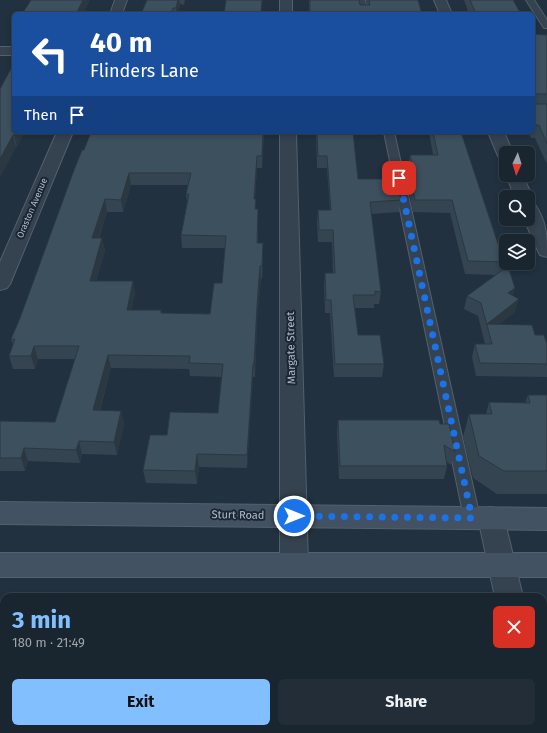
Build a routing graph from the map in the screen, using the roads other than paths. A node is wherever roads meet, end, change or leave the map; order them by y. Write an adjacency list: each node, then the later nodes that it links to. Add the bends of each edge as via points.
1 (122, 0): 6 (street)
2 (286, 0): 7 (street)
3 (361, 0): 8 (lane)
4 (440, 0): 9 (street)
5 (530, 0): 10 (lane)
6 (117, 12)
7 (286, 12)
8 (364, 12)
9 (445, 12)
10 (547, 26)
11 (0, 51): 12 (street)
12 (12, 51)
13 (64, 134): 19 (street, Oraston Avenue)
14 (288, 134): 23 (street, Margate Street)
15 (389, 134): 24 (lane)
16 (497, 134): 17 (street)
17 (502, 146)
18 (535, 223): 20 (street)
19 (9, 243): 21 (street, Oraston Avenue)
20 (547, 251)
21 (0, 284)
22 (0, 513): 23 (main road, Sturt Road)
23 (294, 516): 24 (main road, Sturt Road); 27 (street, Margate Street)
24 (481, 518): 25 (main road, Sturt Road); 28 (street)
25 (547, 519)
26 (0, 565): 27 (main road)
27 (294, 565): 28 (main road)
28 (502, 565): 29 (main road); 30 (street)
29 (547, 565)
30 (508, 593)

